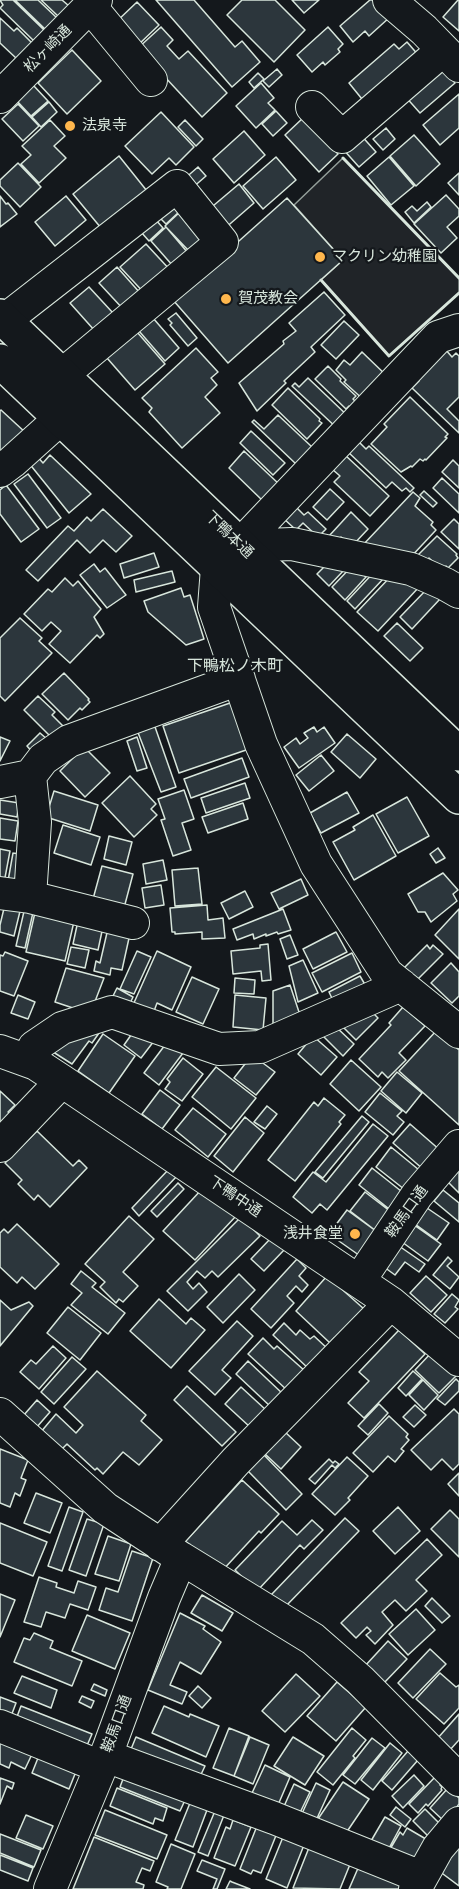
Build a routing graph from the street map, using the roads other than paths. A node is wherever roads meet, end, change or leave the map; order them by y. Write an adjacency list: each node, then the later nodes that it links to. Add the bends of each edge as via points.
1 (389, 0): 3 (street)
2 (93, 3): 4 (street); 5 (street, 松ヶ崎通)
3 (451, 58): 6 (street, via 342,137)
4 (151, 80)
5 (0, 97)
6 (312, 107)
7 (2, 318): 10 (main road, 下鴨本通); 10 (street, via 177,186 222,242)
8 (458, 331): 13 (street, via 438,337)
9 (0, 361): 11 (main road, 下鴨本通)
10 (62, 375): 13 (main road, 下鴨本通)
11 (60, 418): 12 (street); 13 (main road, 下鴨本通)
12 (0, 471)
13 (228, 557): 14 (street, via 292,544); 15 (street, via 214,607); 16 (main road, 下鴨本通); 18 (main road, 下鴨本通)
14 (454, 582)
15 (239, 679): 17 (street, via 69,741); 21 (street, via 261,744 316,864 387,974)
16 (459, 754)
17 (15, 779): 19 (street, via 35,822)
18 (459, 797)
19 (15, 895): 20 (street)
20 (133, 923)
21 (401, 986): 22 (street); 23 (street, via 260,1047 219,1049 112,1012 62,1028)
22 (459, 1032)
23 (14, 1056): 24 (street, 下鴨中通)
24 (62, 1081): 25 (street); 27 (street, 下鴨中通)
25 (0, 1146)
26 (459, 1146): 27 (street, 鞍馬口通, via 417,1195)
27 (359, 1281): 28 (street, 下鴨中通)
28 (392, 1303): 29 (street, 下鴨中通); 31 (street, 鞍馬口通, via 236,1461)
29 (459, 1360)
30 (0, 1414): 31 (street, via 105,1508)
31 (170, 1551): 33 (street, 鞍馬口通, via 164,1598); 34 (street, via 313,1640 360,1680)
32 (0, 1726): 33 (street)
33 (103, 1761): 36 (street, via 274,1818); 37 (street, 鞍馬口通)
34 (459, 1780)
35 (459, 1823): 36 (street, via 438,1848)
36 (418, 1883)
37 (50, 1889)

